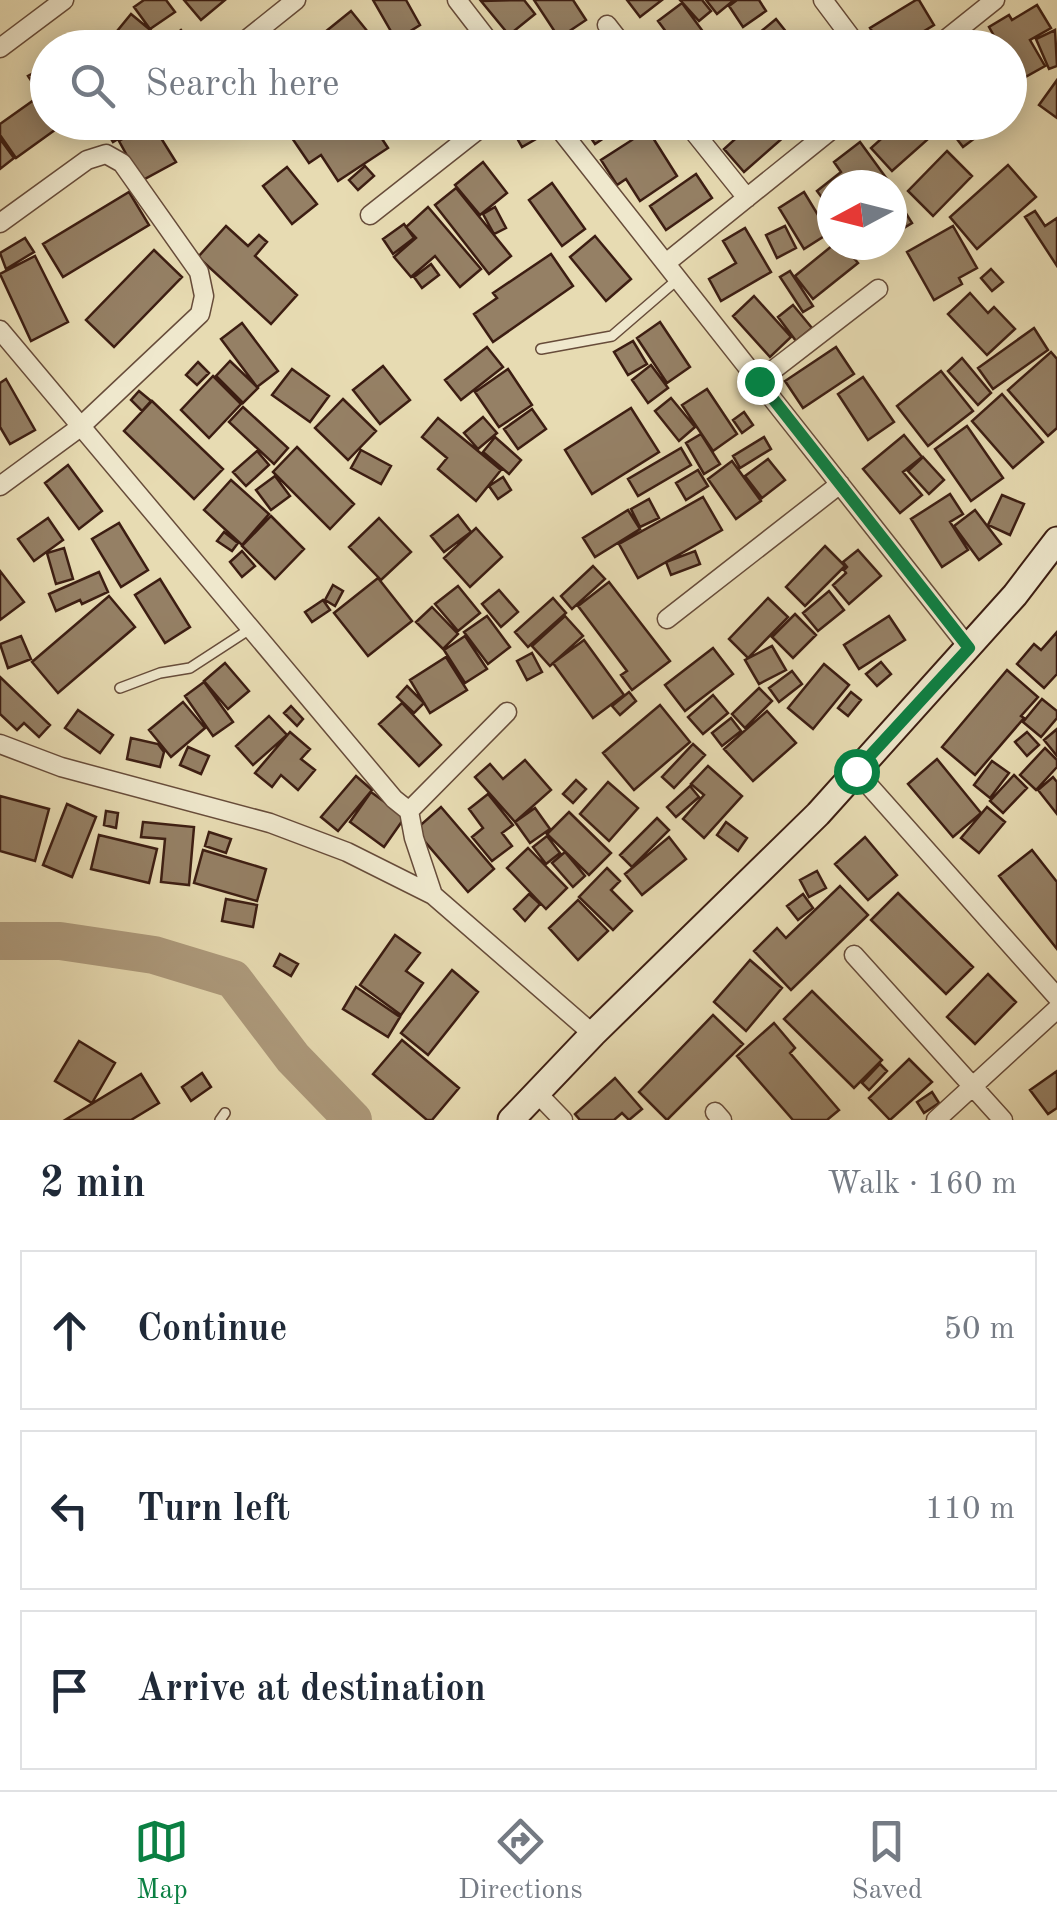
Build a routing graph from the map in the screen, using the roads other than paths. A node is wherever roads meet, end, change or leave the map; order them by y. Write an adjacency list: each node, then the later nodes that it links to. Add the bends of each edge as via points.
1 (64, 0): 12 (street)
2 (296, 0): 7 (street)
3 (457, 0): 8 (street)
4 (824, 0): 10 (street)
5 (995, 0): 11 (street)
6 (607, 25): 9 (street)
7 (258, 30)
8 (480, 30)
9 (611, 30)
10 (846, 30)
11 (958, 30)
12 (0, 48)
13 (465, 140): 18 (street)
14 (568, 140): 20 (street)
15 (700, 140): 17 (street)
16 (818, 140): 17 (street)
17 (746, 198): 20 (street)
18 (370, 215)
19 (0, 223): 26 (street, via 87,160 106,154 122,163 199,272 200,314)
20 (666, 263): 21 (street)
21 (678, 280): 24 (lane, via 612,336); 25 (street)
22 (878, 289): 25 (street)
23 (0, 330): 26 (street)
24 (541, 349)
25 (759, 381): 27 (street)
26 (78, 428): 28 (street); 31 (street)
27 (840, 484): 30 (street); 32 (street)
28 (0, 486)
29 (1057, 540): 32 (street)
30 (667, 619)
31 (250, 629): 33 (lane, via 190,668); 37 (street)
32 (969, 648): 36 (street)
33 (120, 688)
34 (507, 712): 37 (street)
35 (0, 744): 38 (street, via 270,823)
36 (856, 771): 40 (street); 42 (street)
37 (408, 811): 38 (street)
38 (433, 895): 42 (street)
39 (854, 956): 43 (street)
40 (1057, 997)
41 (1057, 1009): 43 (street)
42 (593, 1034): 44 (street)
43 (973, 1086): 47 (street); 48 (street)
44 (537, 1093): 45 (street); 46 (street)
45 (511, 1120)
46 (563, 1120)
47 (936, 1120)
48 (1003, 1120)

